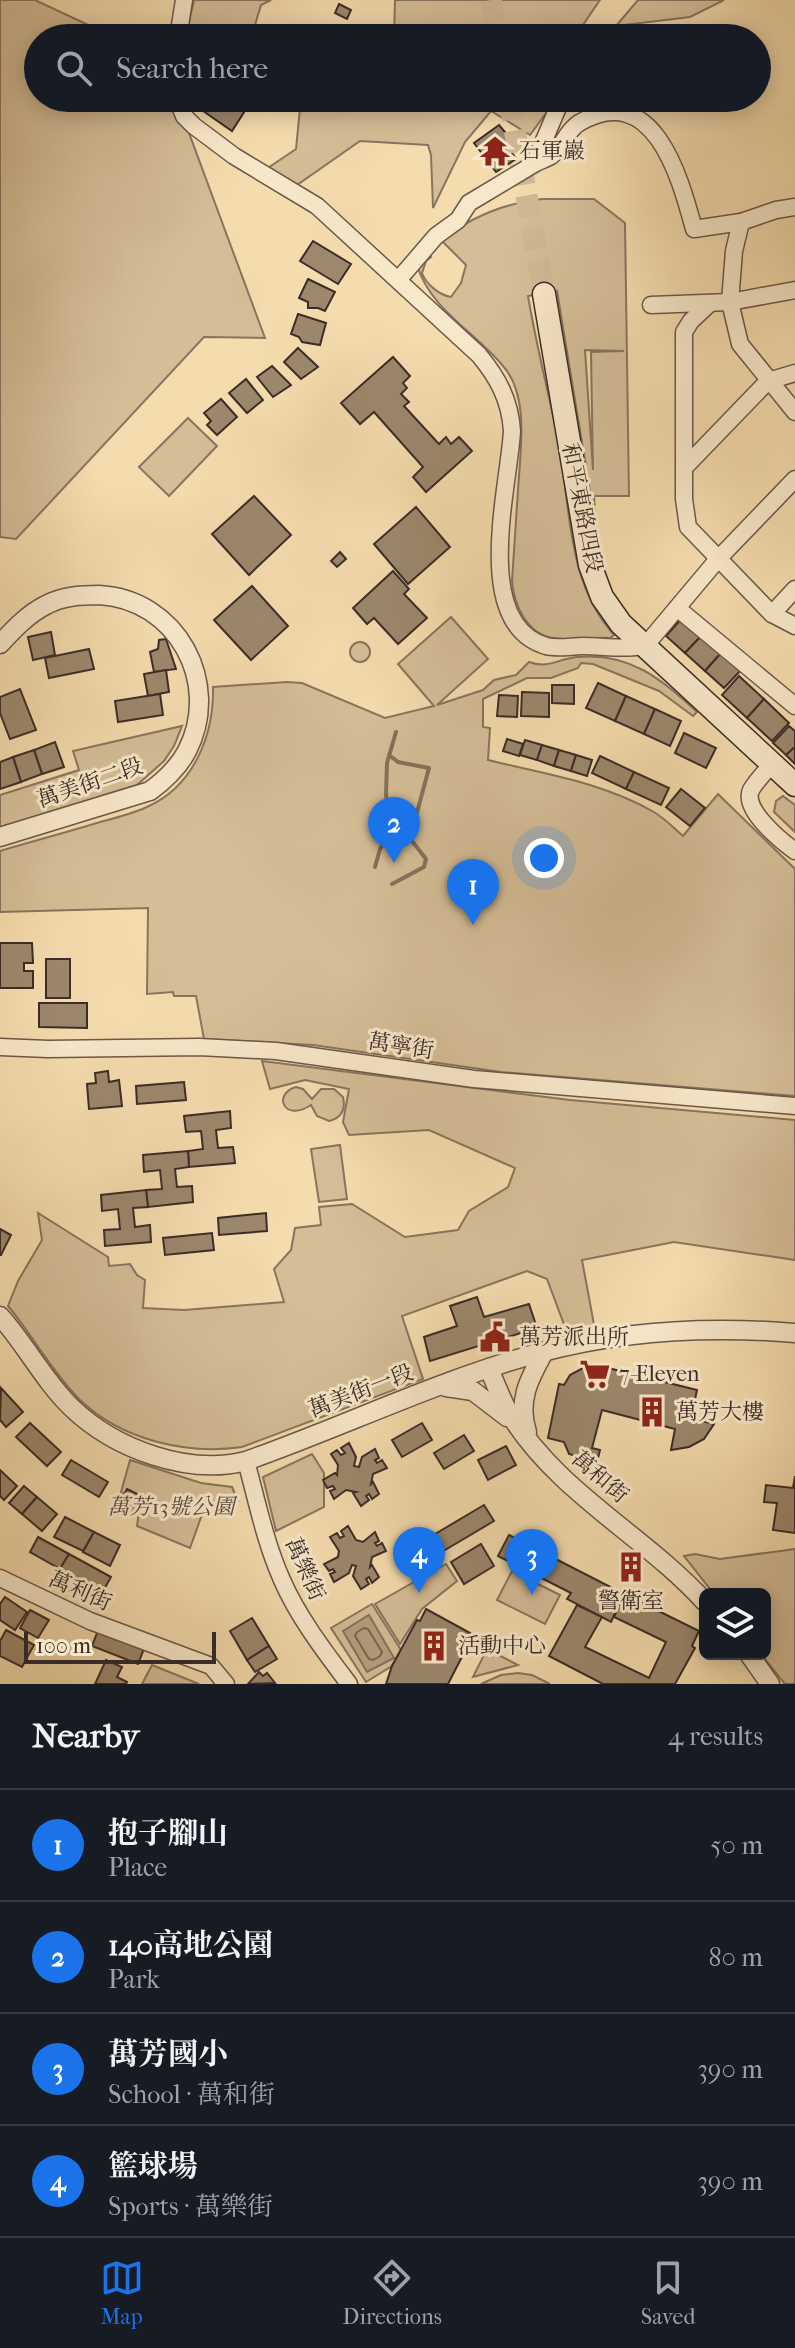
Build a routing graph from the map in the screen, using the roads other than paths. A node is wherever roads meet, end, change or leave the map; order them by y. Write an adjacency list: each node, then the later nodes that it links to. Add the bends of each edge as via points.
1 (184, 0): 2 (street)
2 (180, 24)
3 (182, 112): 8 (street, via 234,156 317,206)
4 (556, 112): 5 (street)
5 (534, 164): 7 (street, via 553,155 583,120 610,112 628,114 662,141 678,172 694,229); 8 (street, via 469,203)
6 (795, 207): 7 (street)
7 (741, 222): 11 (street)
8 (399, 279): 25 (street, via 479,355 506,397 512,431 499,564 510,615 525,634 544,645)
9 (795, 290): 11 (street)
10 (544, 294): 25 (main road, 和平東路四段, via 590,565 616,618)
11 (730, 302): 12 (street); 15 (street, via 740,344)
12 (710, 303): 13 (street); 17 (street, via 684,332)
13 (651, 305)
14 (795, 373): 15 (street)
15 (768, 381): 16 (street); 17 (street)
16 (795, 412)
17 (685, 467): 19 (street, via 688,527)
18 (795, 479): 19 (street)
19 (718, 559): 21 (street); 22 (street)
20 (795, 589): 22 (street)
21 (677, 608): 25 (street); 26 (street)
22 (772, 614): 23 (street)
23 (795, 626)
24 (0, 644): 29 (street, 萬美街二段, via 33,612 62,598 124,599 154,612 177,636 194,665 200,700 187,752 150,791)
25 (645, 646): 27 (main road, 和平東路四段)
26 (795, 706)
27 (772, 764): 28 (main road, 和平東路四段); 30 (street, via 751,791 750,802)
28 (795, 785)
29 (0, 837)
30 (795, 851)
31 (0, 1047): 32 (street, 萬寧街, via 276,1051 474,1079)
32 (795, 1106)
33 (0, 1316): 40 (street, 萬美街一段, via 70,1407 109,1435 190,1464 213,1467)
34 (795, 1333): 35 (street, 萬美街一段, via 686,1329)
35 (544, 1352): 36 (street, 萬美街一段); 39 (street, via 523,1395)
36 (489, 1368): 37 (street, 萬美街一段); 38 (street, 萬和街)
37 (436, 1388): 38 (street, via 473,1391); 40 (street, 萬美街一段)
38 (517, 1426): 39 (street, 萬和街)
39 (530, 1443): 42 (street, 萬和街, via 579,1494)
40 (246, 1461): 45 (street, 萬樂街, via 283,1583)
41 (0, 1578): 44 (street, 萬利街, via 90,1621 211,1666)
42 (699, 1596)
43 (753, 1660): 46 (street)
44 (226, 1684)
45 (349, 1684)
46 (770, 1684)

